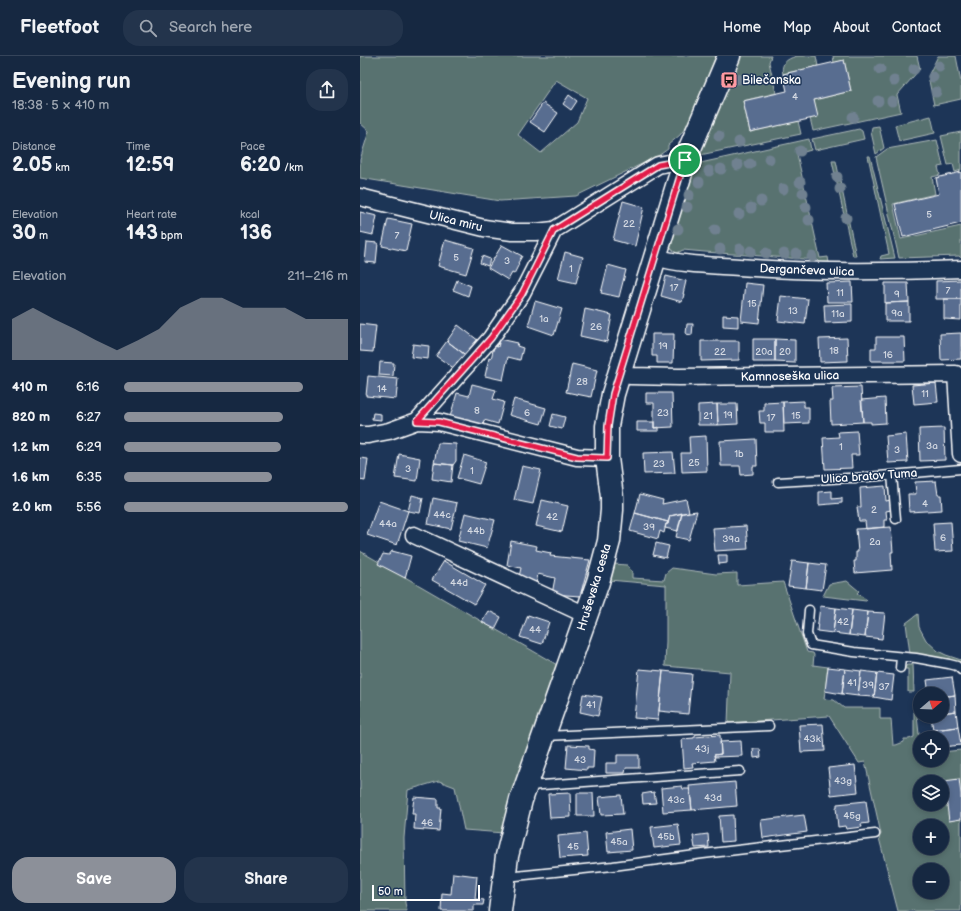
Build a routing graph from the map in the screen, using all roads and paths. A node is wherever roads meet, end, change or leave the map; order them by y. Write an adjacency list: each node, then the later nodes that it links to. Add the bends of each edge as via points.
1 (729, 56): 2 (street, Hruševska cesta)
2 (685, 160): 4 (street, Ulica miru, via 658,165); 5 (street, Hruševska cesta)
3 (360, 197): 4 (street, Ulica miru, via 484,228 512,232)
4 (554, 230): 9 (street, via 522,294 491,338)
5 (655, 257): 6 (street, Dergančeva ulica, via 684,263 772,270 901,272); 8 (street, Hruševska cesta)
6 (961, 269)
7 (959, 373): 8 (street, Kamnoseška ulica, via 678,377); 11 (street)
8 (618, 374): 12 (street, Hruševska cesta, via 610,408)
9 (417, 421): 10 (street, via 389,431); 12 (street, via 439,422 577,457)
10 (360, 435)
11 (961, 454)
12 (607, 458): 19 (street, Hruševska cesta, via 612,497 609,541)
13 (961, 469): 14 (lane, Ulica bratov Tuma)
14 (892, 475): 15 (lane, Ulica bratov Tuma); 16 (lane)
15 (778, 482)
16 (896, 520)
17 (414, 536): 19 (street)
18 (809, 610): 20 (lane, via 807,634 812,646)
19 (586, 615): 24 (street, Hruševska cesta)
20 (901, 657): 21 (lane); 22 (lane, via 949,664)
21 (900, 668)
22 (961, 670)
23 (770, 726): 24 (lane)
24 (542, 736): 26 (street, Hruševska cesta)
25 (740, 771): 26 (lane)
26 (525, 786): 28 (street, Hruševska cesta, via 510,840)
27 (875, 834): 28 (lane)
28 (504, 878): 29 (street, Hruševska cesta)
29 (500, 911)

